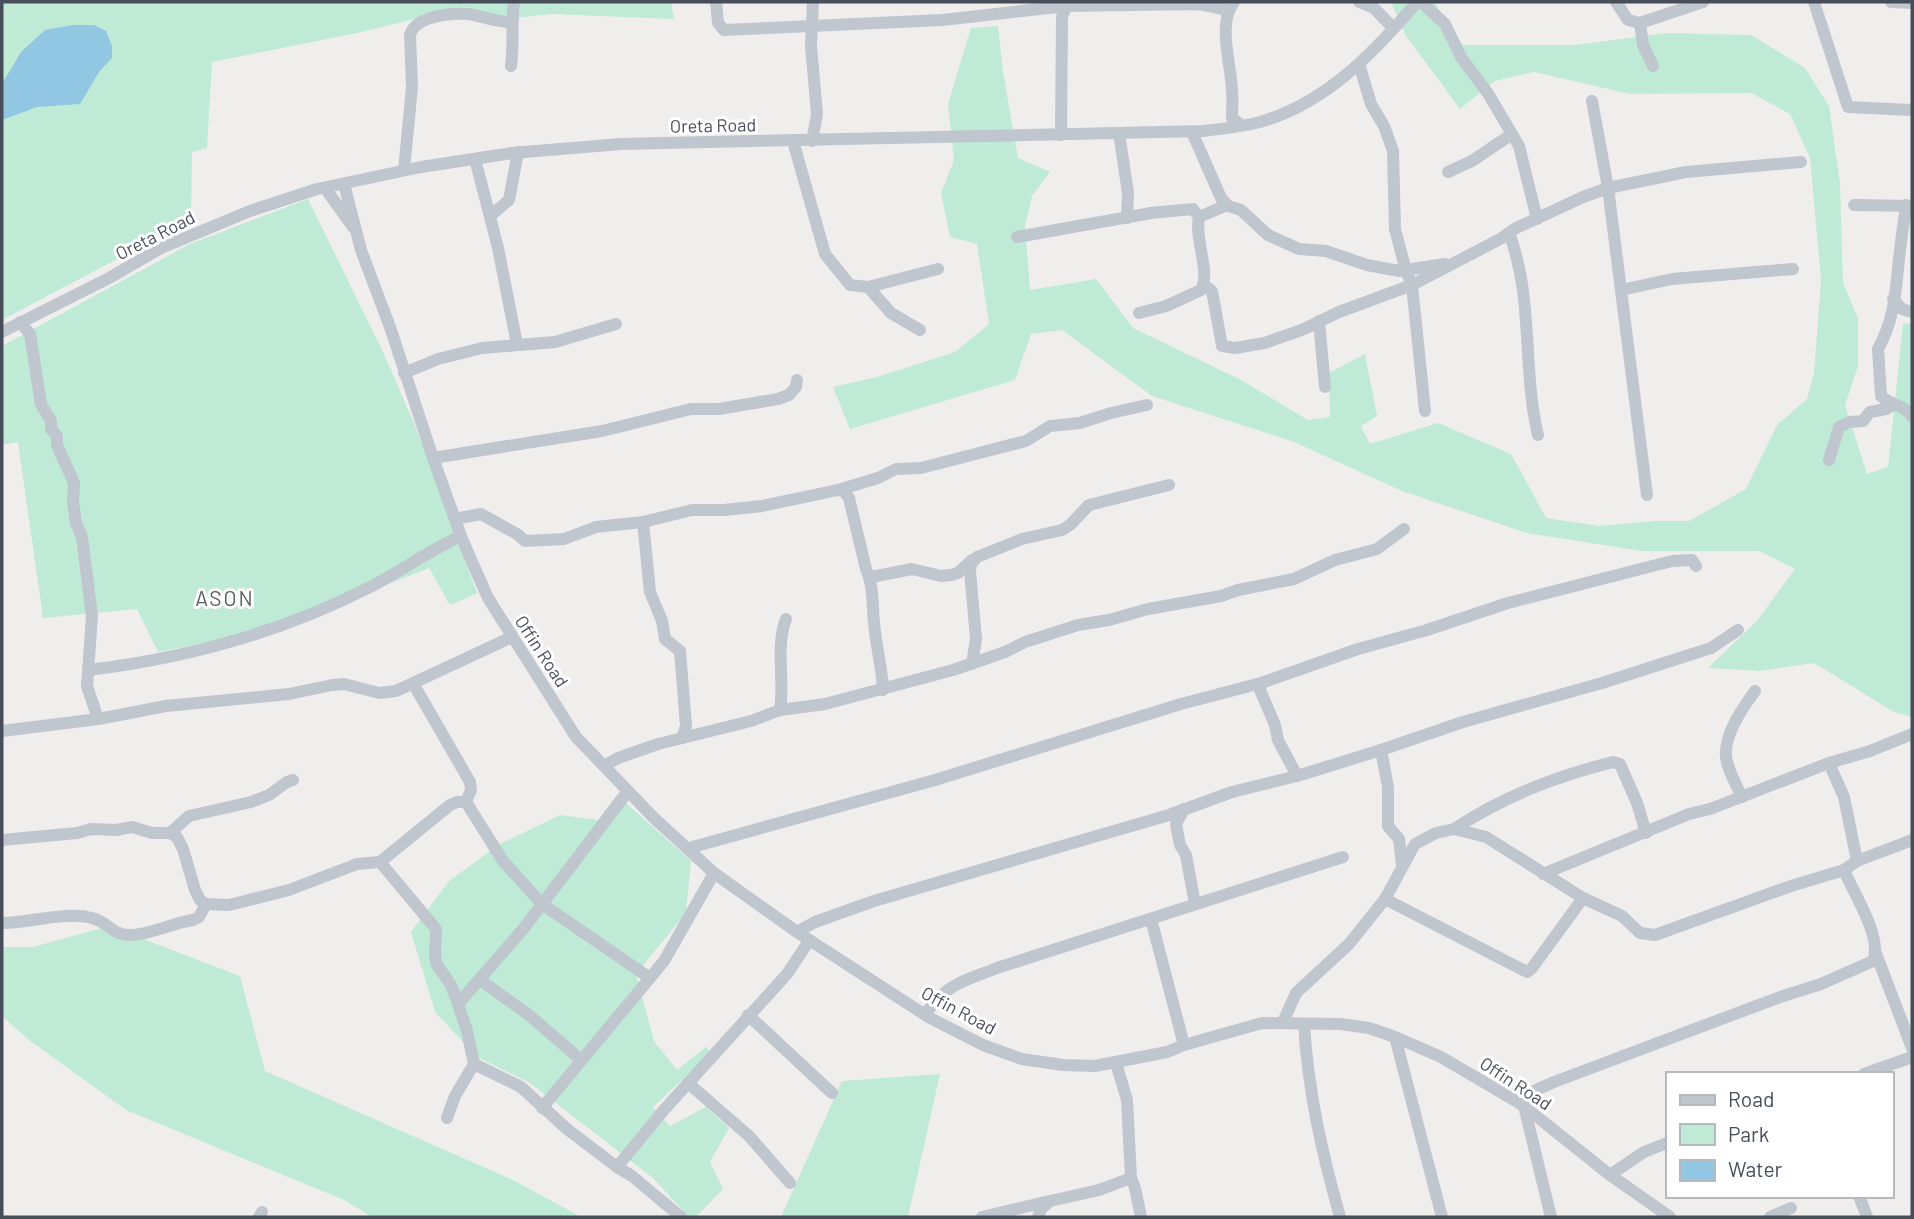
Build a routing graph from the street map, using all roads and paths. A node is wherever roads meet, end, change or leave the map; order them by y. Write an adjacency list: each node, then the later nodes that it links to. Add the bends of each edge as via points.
1 (514, 2): 16 (street)
2 (716, 2): 18 (street, via 718,23 724,30)
3 (813, 2): 18 (street)
4 (1359, 2): 14 (street)
5 (1419, 2): 19 (street, Oreta Road); 28 (street, via 1445,24 1461,57)
6 (1616, 2): 17 (street, via 1628,20)
7 (1703, 2): 17 (street)
8 (1814, 2): 24 (street, via 1848,107)
9 (1891, 2): 10 (street)
10 (1896, 2): 11 (street)
11 (1909, 2)
12 (1067, 4): 13 (street); 15 (street); 29 (street, via 1062,17)
13 (1047, 5): 18 (street, via 942,20)
14 (1378, 5): 19 (street)
15 (1231, 6): 25 (street, via 1226,27 1231,118)
16 (511, 22): 21 (street); 35 (street, via 456,15 429,19 412,28)
17 (1640, 23): 22 (street)
18 (813, 25): 31 (street, via 817,114)
19 (1393, 28): 20 (street, Oreta Road)
20 (1359, 64): 25 (street, Oreta Road, via 1302,105); 53 (street, via 1371,104 1393,150 1395,229)
21 (511, 66)
22 (1653, 66)
23 (1592, 101): 39 (street)
24 (1912, 110)
25 (1241, 125): 26 (street, Oreta Road)
26 (1192, 132): 27 (street, Oreta Road); 40 (street)
27 (1119, 133): 29 (street, Oreta Road); 45 (street)
28 (1512, 134): 36 (street); 46 (street, via 1523,158)
29 (1062, 135): 31 (street, Oreta Road)
30 (793, 141): 31 (street, Oreta Road); 32 (street, Oreta Road, via 621,144); 56 (street, via 826,257 850,285)
31 (812, 141)
32 (518, 152): 33 (street, Oreta Road); 43 (street, via 509,200)
33 (475, 159): 35 (street, Oreta Road); 43 (street)
34 (1801, 162): 39 (street, via 1686,172)
35 (404, 170): 37 (street, Oreta Road)
36 (1448, 172)
37 (344, 184): 38 (street, Oreta Road); 47 (street)
38 (325, 188): 47 (street); 62 (street, Oreta Road, via 250,211 161,248)
39 (1608, 188): 46 (street); 57 (street)
40 (1227, 205): 44 (street); 53 (street, via 1241,210 1268,235 1299,249)
41 (1854, 205): 42 (street)
42 (1909, 206): 58 (street)
43 (490, 216): 66 (street)
44 (1199, 217): 45 (street, via 1193,209); 54 (street)
45 (1127, 218): 49 (street)
46 (1537, 219): 48 (street)
47 (356, 230): 67 (street, Offin Road)
48 (1509, 233): 50 (street); 74 (street, via 1524,285 1530,397)
49 (1017, 237)
50 (1457, 261): 53 (street); 55 (street)
51 (938, 269): 56 (street)
52 (1793, 269): 57 (street, via 1672,279)
53 (1406, 271): 55 (street)
54 (1204, 285): 60 (street, via 1197,293); 61 (street, via 1212,291 1222,346 1265,343)
55 (1412, 285): 61 (street); 72 (street)
56 (869, 287): 64 (street, via 891,313)
57 (1621, 290): 79 (street)
58 (1894, 299): 59 (street); 71 (street, via 1893,317 1878,355 1881,396)
59 (1912, 312)
60 (1139, 313)
61 (1319, 321): 69 (street)
62 (20, 323): 65 (street, Oreta Road); 91 (street, via 30,334 41,404 74,483 92,616)
63 (616, 324): 66 (street, via 555,342)
64 (920, 330)
65 (2, 332)
66 (517, 344): 67 (street, via 449,356)
67 (404, 373): 75 (street, Offin Road)
68 (797, 380): 75 (street, via 789,395 758,403 691,409 602,431)
69 (1325, 387)
70 (1147, 405): 78 (street, via 1050,426 1026,441 921,468 896,469)
71 (1893, 405): 73 (street); 76 (street, via 1839,427)
72 (1425, 411)
73 (1912, 417)
74 (1538, 435)
75 (433, 458): 80 (street, Offin Road)
76 (1829, 460)
77 (1169, 485): 84 (street, via 1089,505 1062,530 1022,539)
78 (838, 490): 81 (street, via 762,506 692,510); 86 (street, via 849,498)
79 (1647, 495)
80 (455, 519): 81 (street, via 481,514 525,541 564,539 596,527); 83 (street, Offin Road)
81 (643, 522): 100 (street, via 652,599 665,639 680,651 686,726)
82 (1404, 529): 90 (street, via 1377,549 1335,560 1294,579 1078,625)
83 (461, 536): 89 (street, Offin Road, via 488,598); 91 (street, via 369,588 285,625 166,658)
84 (976, 558): 86 (street, via 951,575 912,569); 90 (street, via 970,571 976,639)
85 (1696, 566): 92 (street, via 1685,559 1595,579)
86 (871, 577): 94 (street)
87 (786, 619): 96 (street)
88 (1738, 630): 101 (street, via 1711,648)
89 (512, 637): 93 (street); 103 (street, Offin Road, via 576,737)
90 (972, 664): 94 (street)
91 (89, 670): 97 (street, via 87,686)
92 (1261, 683): 104 (street, via 1278,740); 115 (street)
93 (414, 685): 97 (street, via 379,693 332,685); 108 (street, via 470,782)
94 (883, 690): 96 (street)
95 (1755, 691): 107 (street, via 1737,716 1725,752)
96 (780, 710): 100 (street)
97 (98, 719): 98 (street)
98 (2, 731)
99 (1912, 734): 102 (street)
100 (682, 738): 103 (street)
101 (1381, 750): 104 (street); 119 (street, via 1388,787 1388,826 1399,839)
102 (1829, 763): 107 (street); 117 (street, via 1844,797)
103 (604, 766): 106 (street, Offin Road)
104 (1297, 776): 109 (street)
105 (293, 780): 111 (street, via 251,802 189,816)
106 (628, 791): 115 (street, Offin Road); 126 (street)
107 (1742, 797): 112 (street)
108 (466, 802): 118 (street, via 450,805); 126 (street, via 503,860)
109 (1184, 809): 127 (street, via 1177,824); 130 (street, via 874,901)
110 (1454, 829): 112 (street, via 1505,798 1613,762 1620,764); 119 (street, via 1426,836); 122 (street, via 1486,837)
111 (170, 833): 113 (street, via 132,827); 125 (street, via 177,837 195,890)
112 (1646, 833): 122 (street)
113 (2, 840)
114 (1912, 840): 117 (street)
115 (689, 848): 121 (street, Offin Road)
116 (1343, 857): 127 (street)
117 (1857, 861): 120 (street)
118 (380, 862): 125 (street, via 357,864 289,890 229,905); 135 (street, via 436,929 437,965)
119 (1402, 865): 124 (street)
120 (1843, 870): 123 (street, via 1655,934 1640,933 1612,910); 132 (street, via 1869,925)
121 (713, 873): 130 (street, Offin Road); 133 (street, via 678,939)
122 (1543, 874): 123 (street)
123 (1583, 898): 124 (street, via 1527,972)
124 (1385, 899): 138 (street, via 1349,944 1296,993)
125 (206, 904): 129 (street, via 193,920 129,935 112,931 96,919 76,917)
126 (542, 904): 133 (street); 134 (street)
127 (1195, 904): 128 (street)
128 (1151, 919): 136 (street, via 952,985); 141 (street)
129 (2, 923)
130 (797, 932): 131 (street, Offin Road)
131 (810, 941): 136 (street, Offin Road); 137 (street, via 787,974)
132 (1875, 951): 142 (street); 150 (street, via 1872,961 1821,984 1554,1082 1536,1090)
133 (650, 978): 144 (street)
134 (480, 980): 135 (street); 144 (street)
135 (458, 1004): 146 (street)
136 (925, 1014): 145 (street, Offin Road, via 983,1045 1022,1059 1063,1065)
137 (748, 1015): 148 (street); 149 (street)
138 (1283, 1022): 139 (street, Offin Road); 141 (street, Offin Road)
139 (1304, 1024): 140 (street, Offin Road, via 1369,1028); 165 (street, via 1311,1100)
140 (1395, 1037): 150 (street, Offin Road, via 1441,1057); 166 (street)
141 (1184, 1045): 145 (street, Offin Road)
142 (1912, 1048)
143 (1912, 1057): 147 (street)
144 (581, 1060): 151 (street)
145 (1116, 1063): 156 (street, via 1127,1100)
146 (474, 1064): 151 (street, via 521,1087); 152 (street)
147 (1870, 1072)
148 (688, 1083): 154 (street); 157 (street, via 749,1136)
149 (832, 1093)
150 (1522, 1105): 155 (street, Offin Road); 167 (street)
151 (542, 1108): 154 (street)
152 (447, 1118)
153 (1666, 1143): 155 (street)
154 (617, 1167): 161 (street)
155 (1610, 1175): 168 (street, Offin Road)
156 (1131, 1178): 159 (street); 164 (street)
157 (790, 1183)
158 (1860, 1198): 170 (street)
159 (1050, 1201): 162 (street); 163 (street)
160 (1791, 1209): 169 (street)
161 (681, 1217)
162 (982, 1217)
163 (1038, 1217)
164 (1141, 1217)
165 (1340, 1217)
166 (1442, 1217)
167 (1550, 1217)
168 (1670, 1217)
169 (1770, 1217)
170 (1867, 1217)

